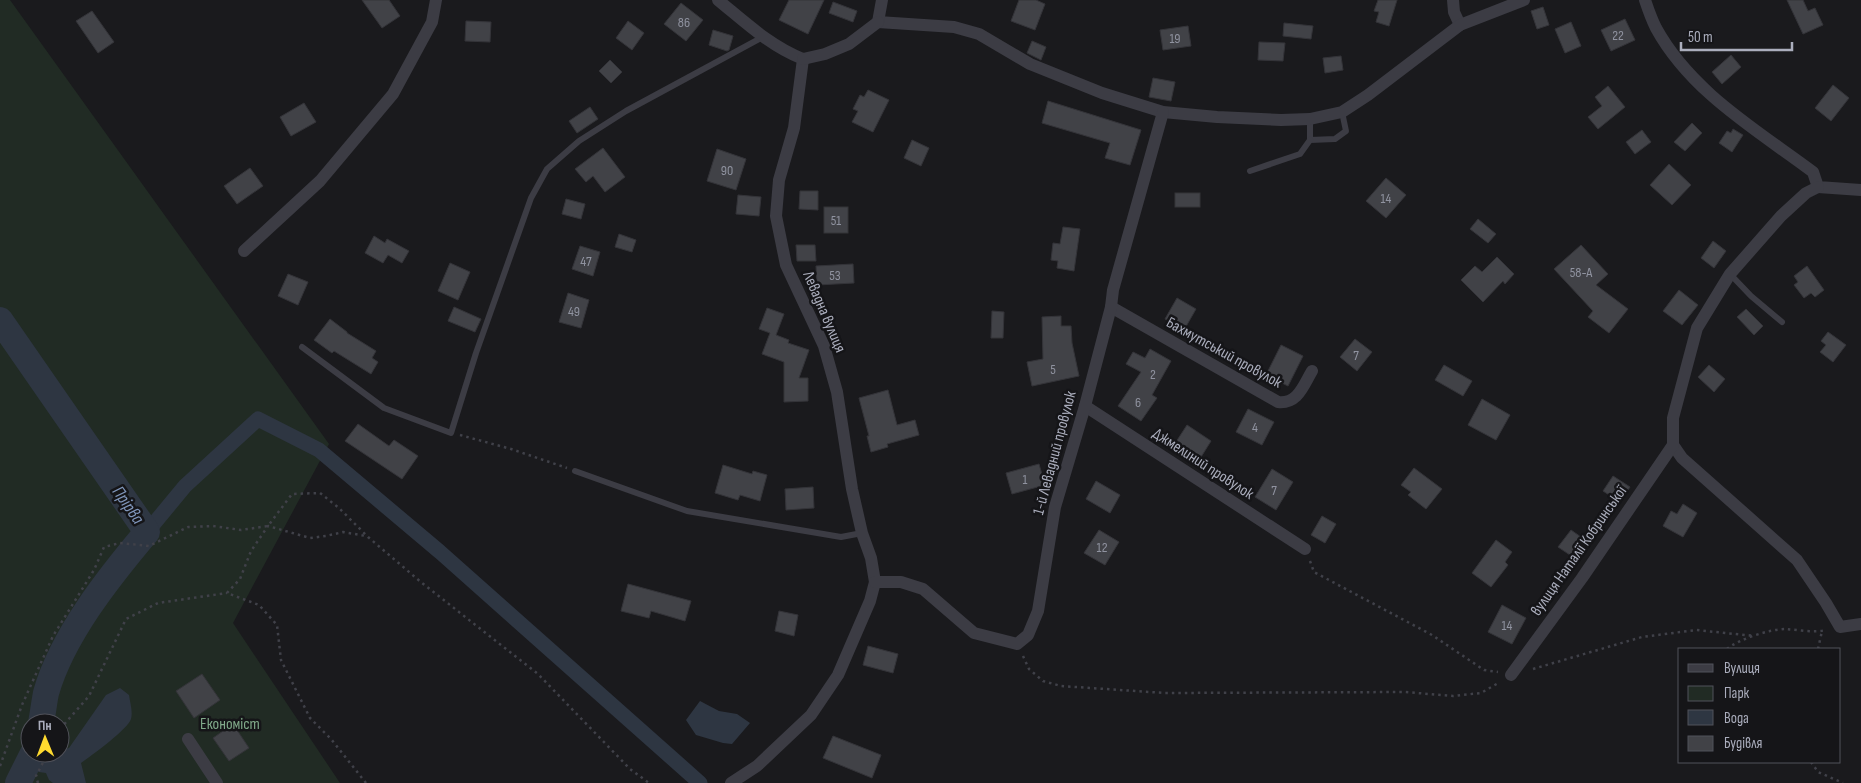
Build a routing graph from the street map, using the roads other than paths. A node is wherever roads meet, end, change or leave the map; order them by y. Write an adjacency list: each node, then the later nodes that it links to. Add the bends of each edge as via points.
1 (436, 0): 18 (street, via 432,22 393,94 320,181)
2 (718, 0): 9 (street)
3 (882, 0): 7 (street)
4 (1453, 0): 8 (street)
5 (1524, 0): 8 (street)
6 (1645, 0): 16 (street, via 1656,28 1687,72 1706,92 1813,172)
7 (878, 22): 10 (street, via 849,44); 11 (street, via 954,27 979,34 1030,64 1102,93)
8 (1460, 25): 12 (street)
9 (763, 37): 10 (street); 22 (lane, via 626,111 579,141 548,169 531,198 451,433 384,408)
10 (803, 59): 27 (street, Левадна вулиця, via 794,128 779,180 776,216 786,265 824,346)
11 (1163, 112): 13 (street, via 1226,118); 20 (street, 1-й Левадний провулок)
12 (1342, 112): 13 (street); 14 (lane, via 1346,131 1335,139)
13 (1310, 119): 14 (lane)
14 (1310, 140): 15 (lane, via 1300,154)
15 (1250, 170)
16 (1818, 186): 17 (street); 19 (street, via 1781,216)
17 (1861, 190)
18 (244, 251)
19 (1730, 274): 21 (lane); 25 (street, via 1697,328 1673,418)
20 (1111, 307): 23 (street, Бахмутський провулок, via 1278,402 1287,403 1296,397); 24 (street, 1-й Левадний провулок)
21 (1782, 322)
22 (302, 347)
23 (1312, 371)
24 (1085, 406): 28 (street, Джмелиний провулок); 29 (street, 1-й Левадний провулок, via 1055,506 1038,611 1028,635 1017,644 974,633 923,589 901,582)
25 (1673, 445): 30 (street, via 1682,458 1797,560 1840,627); 31 (street, вулиця Наталії Кобринської)
26 (575, 471): 27 (lane, via 687,511 841,537)
27 (862, 533): 29 (street, Левадна вулиця)
28 (1305, 549)
29 (875, 582): 34 (street, Левадна вулиця, via 838,675 811,716 757,766)
30 (1861, 624)
31 (1512, 675)
32 (188, 739): 33 (street)
33 (217, 783)
34 (731, 783)

